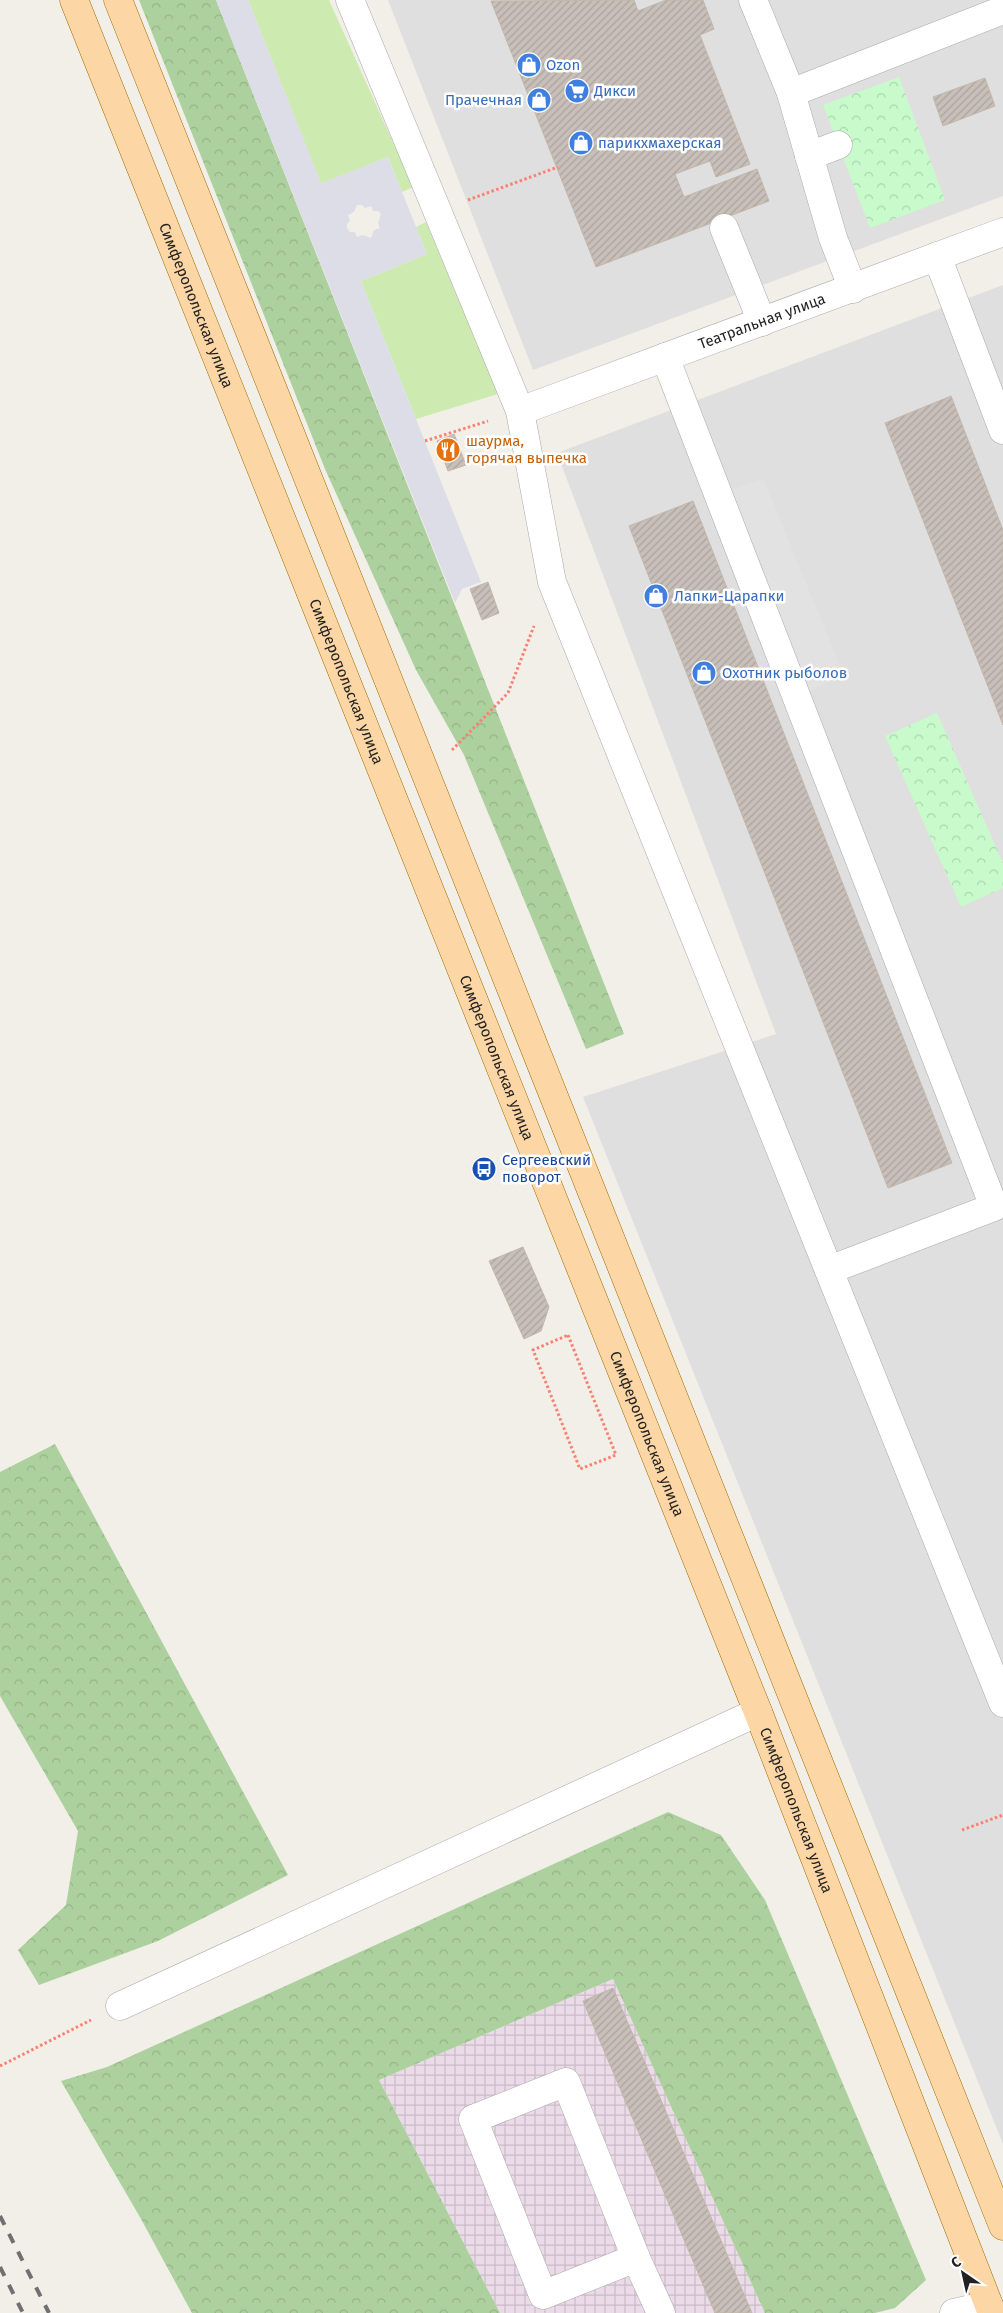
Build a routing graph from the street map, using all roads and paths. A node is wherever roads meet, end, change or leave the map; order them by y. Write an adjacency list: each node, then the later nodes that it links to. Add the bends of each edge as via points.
1 (74, 0): 25 (main road, Симферопольская улица)
2 (118, 0): 30 (main road)
3 (753, 0): 6 (street)
4 (359, 3): 10 (street)
5 (1003, 10): 6 (street)
6 (791, 93): 8 (street)
7 (838, 145): 8 (street)
8 (809, 156): 14 (street, via 833,238)
9 (558, 167): 10 (path, via 469,200)
10 (433, 198): 17 (street)
11 (724, 228): 15 (street)
12 (1003, 232): 13 (street, Театральная улица)
13 (937, 256): 14 (street, Театральная улица); 18 (street)
14 (853, 288): 15 (street, Театральная улица)
15 (762, 322): 16 (street, Театральная улица)
16 (665, 357): 17 (street, Театральная улица); 22 (street, via 994,1207)
17 (520, 411): 19 (path); 20 (street)
18 (1003, 430)
19 (424, 441)
20 (552, 582): 21 (path, via 508,693); 22 (street)
21 (452, 750)
22 (829, 1270): 24 (street)
23 (533, 1350): 23 (path, via 568,1336 616,1455 580,1469)
24 (1003, 1703)
25 (758, 1712): 28 (street); 32 (main road, Симферопольская улица)
26 (1003, 1815): 27 (path)
27 (962, 1830)
28 (120, 2006): 29 (path)
29 (0, 2066)
30 (1003, 2226)
31 (636, 2258): 31 (street, via 566,2082 473,2119 543,2295); 33 (street)
32 (990, 2309): 34 (street)
33 (661, 2313)
34 (954, 2313)

